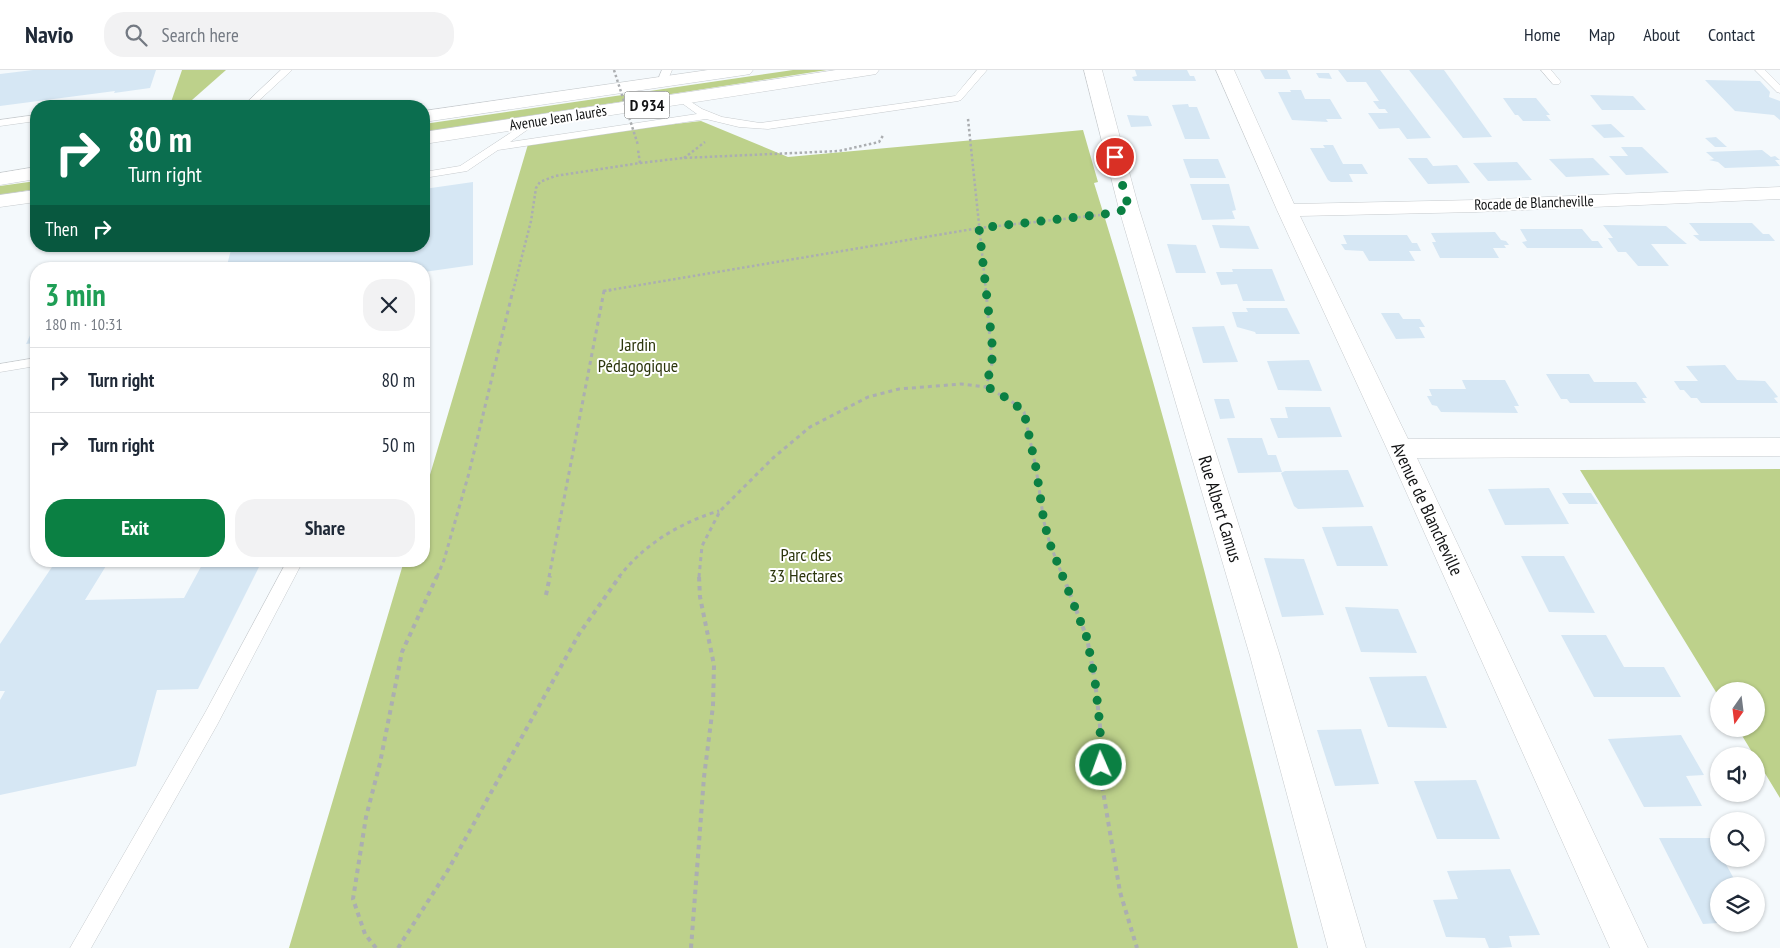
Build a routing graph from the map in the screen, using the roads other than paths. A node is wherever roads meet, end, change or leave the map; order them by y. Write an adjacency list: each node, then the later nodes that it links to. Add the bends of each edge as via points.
1 (287, 70): 12 (lane)
2 (744, 70): 9 (street, Avenue Jean Jaurès / D 934)
3 (870, 70): 13 (street, Avenue Jean Jaurès / D 934)
4 (982, 70): 15 (lane, via 958,98 900,108 760,126)
5 (1092, 70): 34 (street, Rue Albert Camus, via 1129,209 1265,656)
6 (1225, 70): 27 (street, Avenue de Blancheville)
7 (1546, 70): 10 (lane)
8 (1760, 70): 11 (lane)
9 (664, 76): 14 (street, Avenue Jean Jaurès / D 934)
10 (1556, 82)
11 (1780, 90)
12 (254, 100)
13 (682, 100): 15 (lane); 18 (street, Avenue Jean Jaurès / D 934)
14 (430, 116)
15 (705, 116): 20 (lane)
16 (30, 119): 17 (lane)
17 (0, 123)
18 (530, 123): 19 (street, Avenue Jean Jaurès / D 934); 20 (lane)
19 (430, 137)
20 (495, 147): 21 (lane, via 463,169)
21 (430, 173)
22 (30, 174): 23 (street)
23 (0, 179)
24 (1780, 194): 27 (street, Rocade de Blancheville)
25 (30, 197): 26 (street)
26 (0, 202)
27 (1287, 210): 31 (street, Avenue de Blancheville)
28 (30, 363): 29 (lane)
29 (0, 368)
30 (1780, 447): 31 (street)
31 (1400, 449): 35 (street, Avenue de Blancheville)
32 (292, 567): 33 (lane, via 211,719)
33 (80, 948)
34 (1346, 948)
35 (1629, 948)

